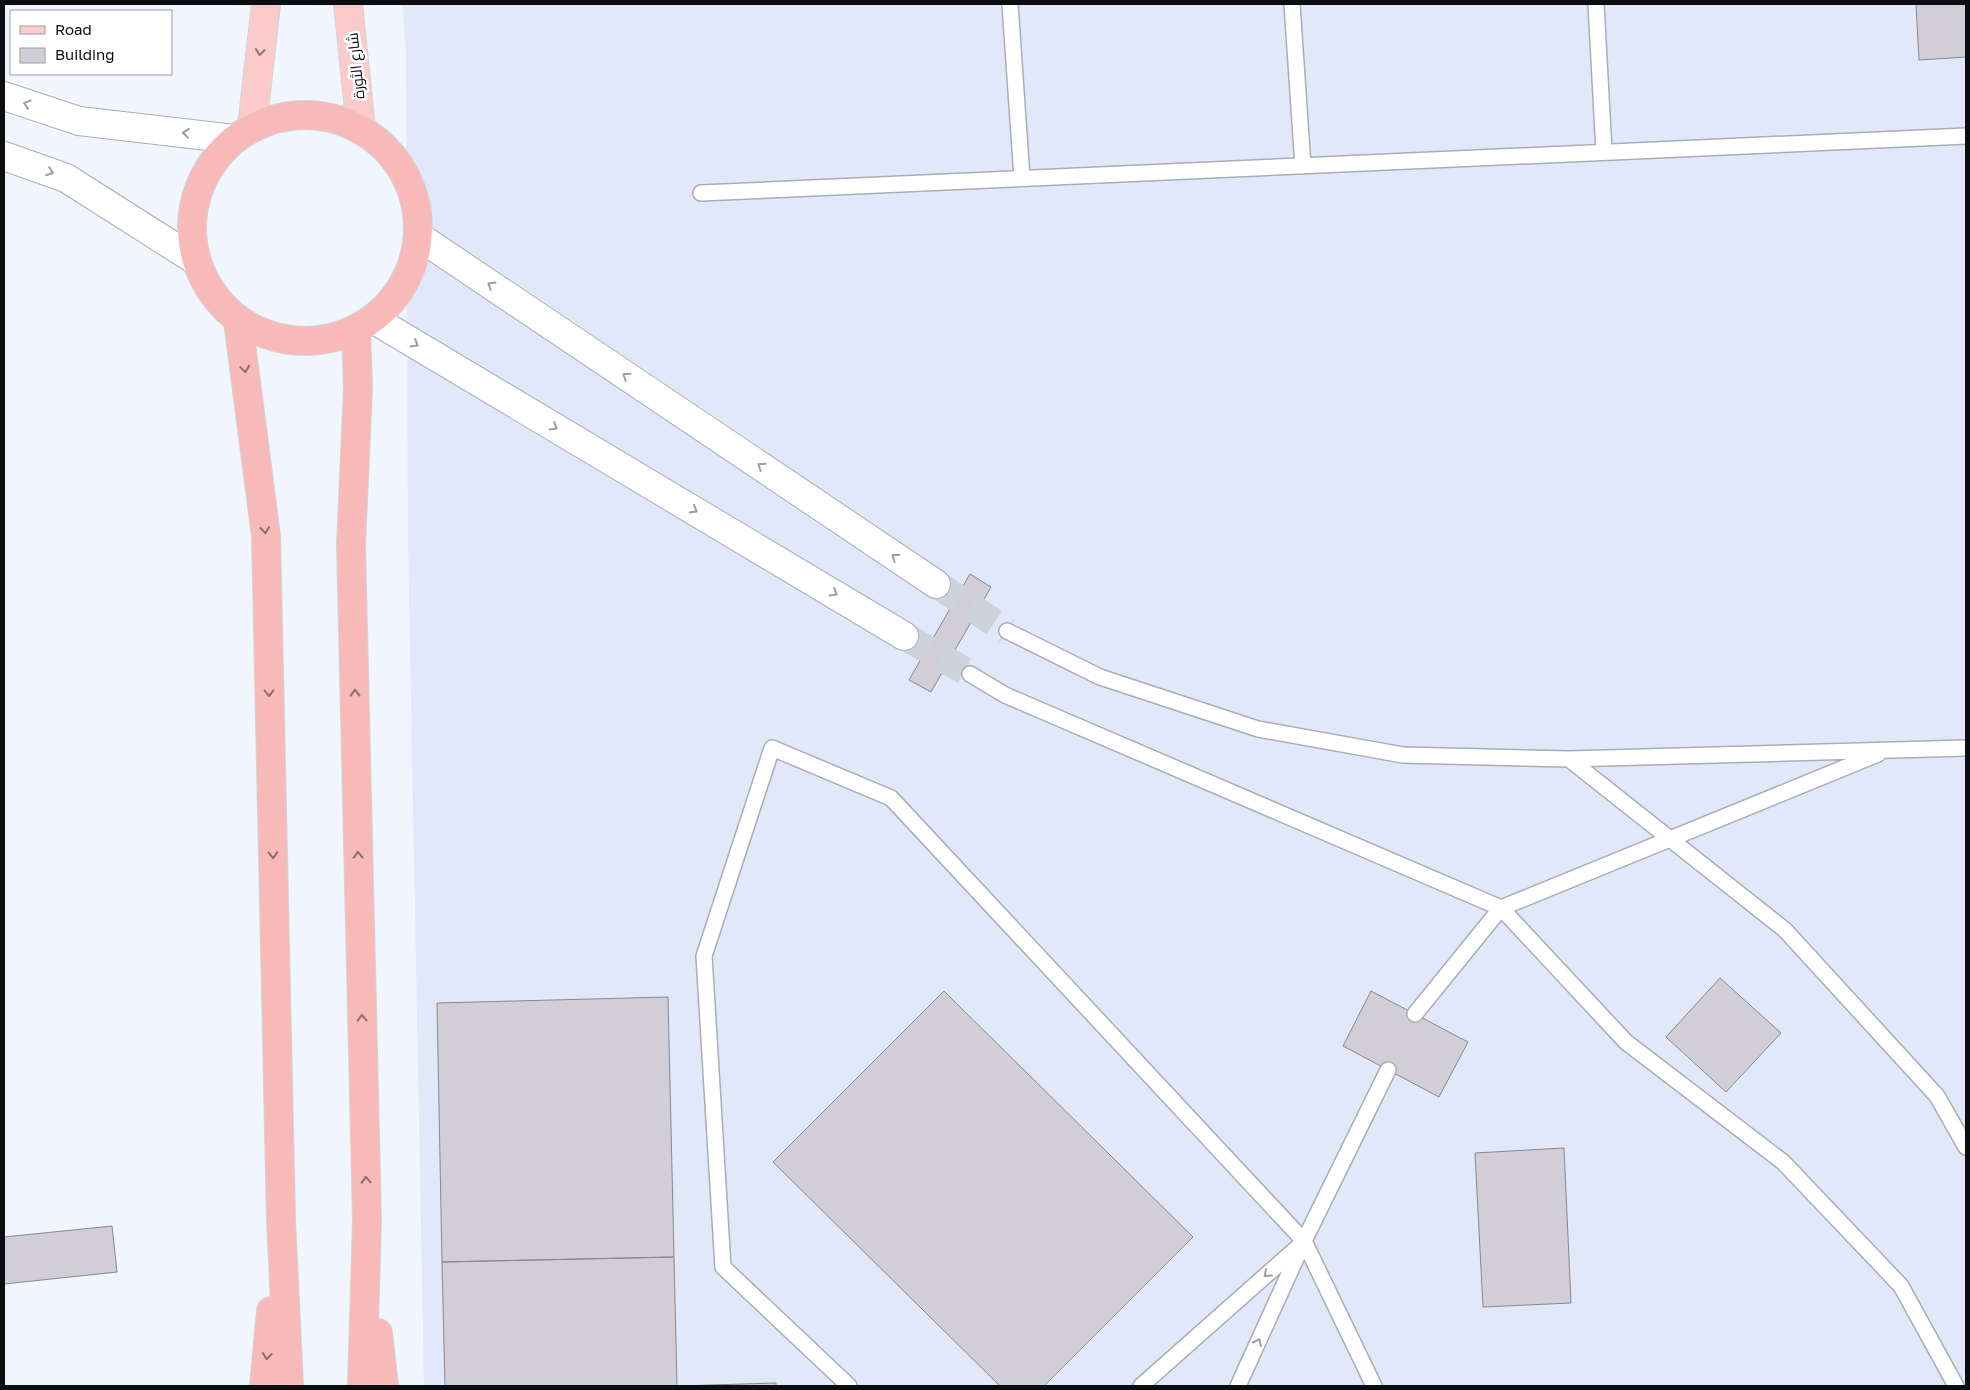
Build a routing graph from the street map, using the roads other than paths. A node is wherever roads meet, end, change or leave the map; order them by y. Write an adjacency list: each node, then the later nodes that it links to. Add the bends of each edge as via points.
1 (266, 4): 8 (main road, one-way to 8)
2 (348, 4): 7 (main road, شارع الثورة)
3 (1010, 4): 13 (lane)
4 (1292, 4): 12 (lane)
5 (1596, 4): 10 (lane)
6 (4, 96): 8 (street, one-way to 6, via 78,121)
7 (361, 129): 8 (highway, via 326,116 288,116); 15 (highway, via 386,149 405,174 416,204)
8 (243, 133): 16 (highway, via 211,163 196,193 190,227)
9 (1966, 136): 10 (lane)
10 (1604, 152): 12 (lane)
11 (4, 156): 16 (street, one-way to 16, via 66,178)
12 (1303, 166): 13 (lane)
13 (1022, 178): 14 (lane)
14 (702, 193)
15 (418, 236): 18 (highway, via 412,268 396,296); 19 (street, one-way to 15)
16 (195, 260): 17 (highway, via 212,296)
17 (238, 321): 18 (highway, via 270,336 306,342); 31 (highway, one-way to 31, via 266,536)
18 (365, 325): 21 (street, one-way to 21); 32 (highway, one-way to 18, via 351,545 358,388)
19 (936, 584)
20 (1007, 630): 25 (lane, via 1100,677 1258,729 1403,755)
21 (904, 636)
22 (970, 674): 27 (lane, via 1005,695)
23 (1966, 748): 24 (lane)
24 (1887, 750): 25 (lane); 26 (lane)
25 (1569, 759): 26 (lane)
26 (1670, 839): 27 (lane); 30 (lane, via 1785,930 1937,1096)
27 (1501, 908): 28 (lane); 42 (lane, via 1626,1042 1784,1162 1901,1286)
28 (1415, 1014)
29 (1388, 1070): 33 (lane)
30 (1966, 1147)
31 (281, 1220): 34 (highway, one-way to 34); 35 (highway)
32 (367, 1221): 36 (highway); 37 (highway)
33 (1304, 1241): 38 (lane, via 891,798 772,748 704,956 723,1266); 39 (lane, one-way to 39); 40 (lane, one-way to 33); 41 (lane)
34 (264, 1386)
35 (289, 1386)
36 (362, 1386)
37 (384, 1386)
38 (849, 1386)
39 (1141, 1386)
40 (1238, 1386)
41 (1374, 1386)
42 (1956, 1386)

